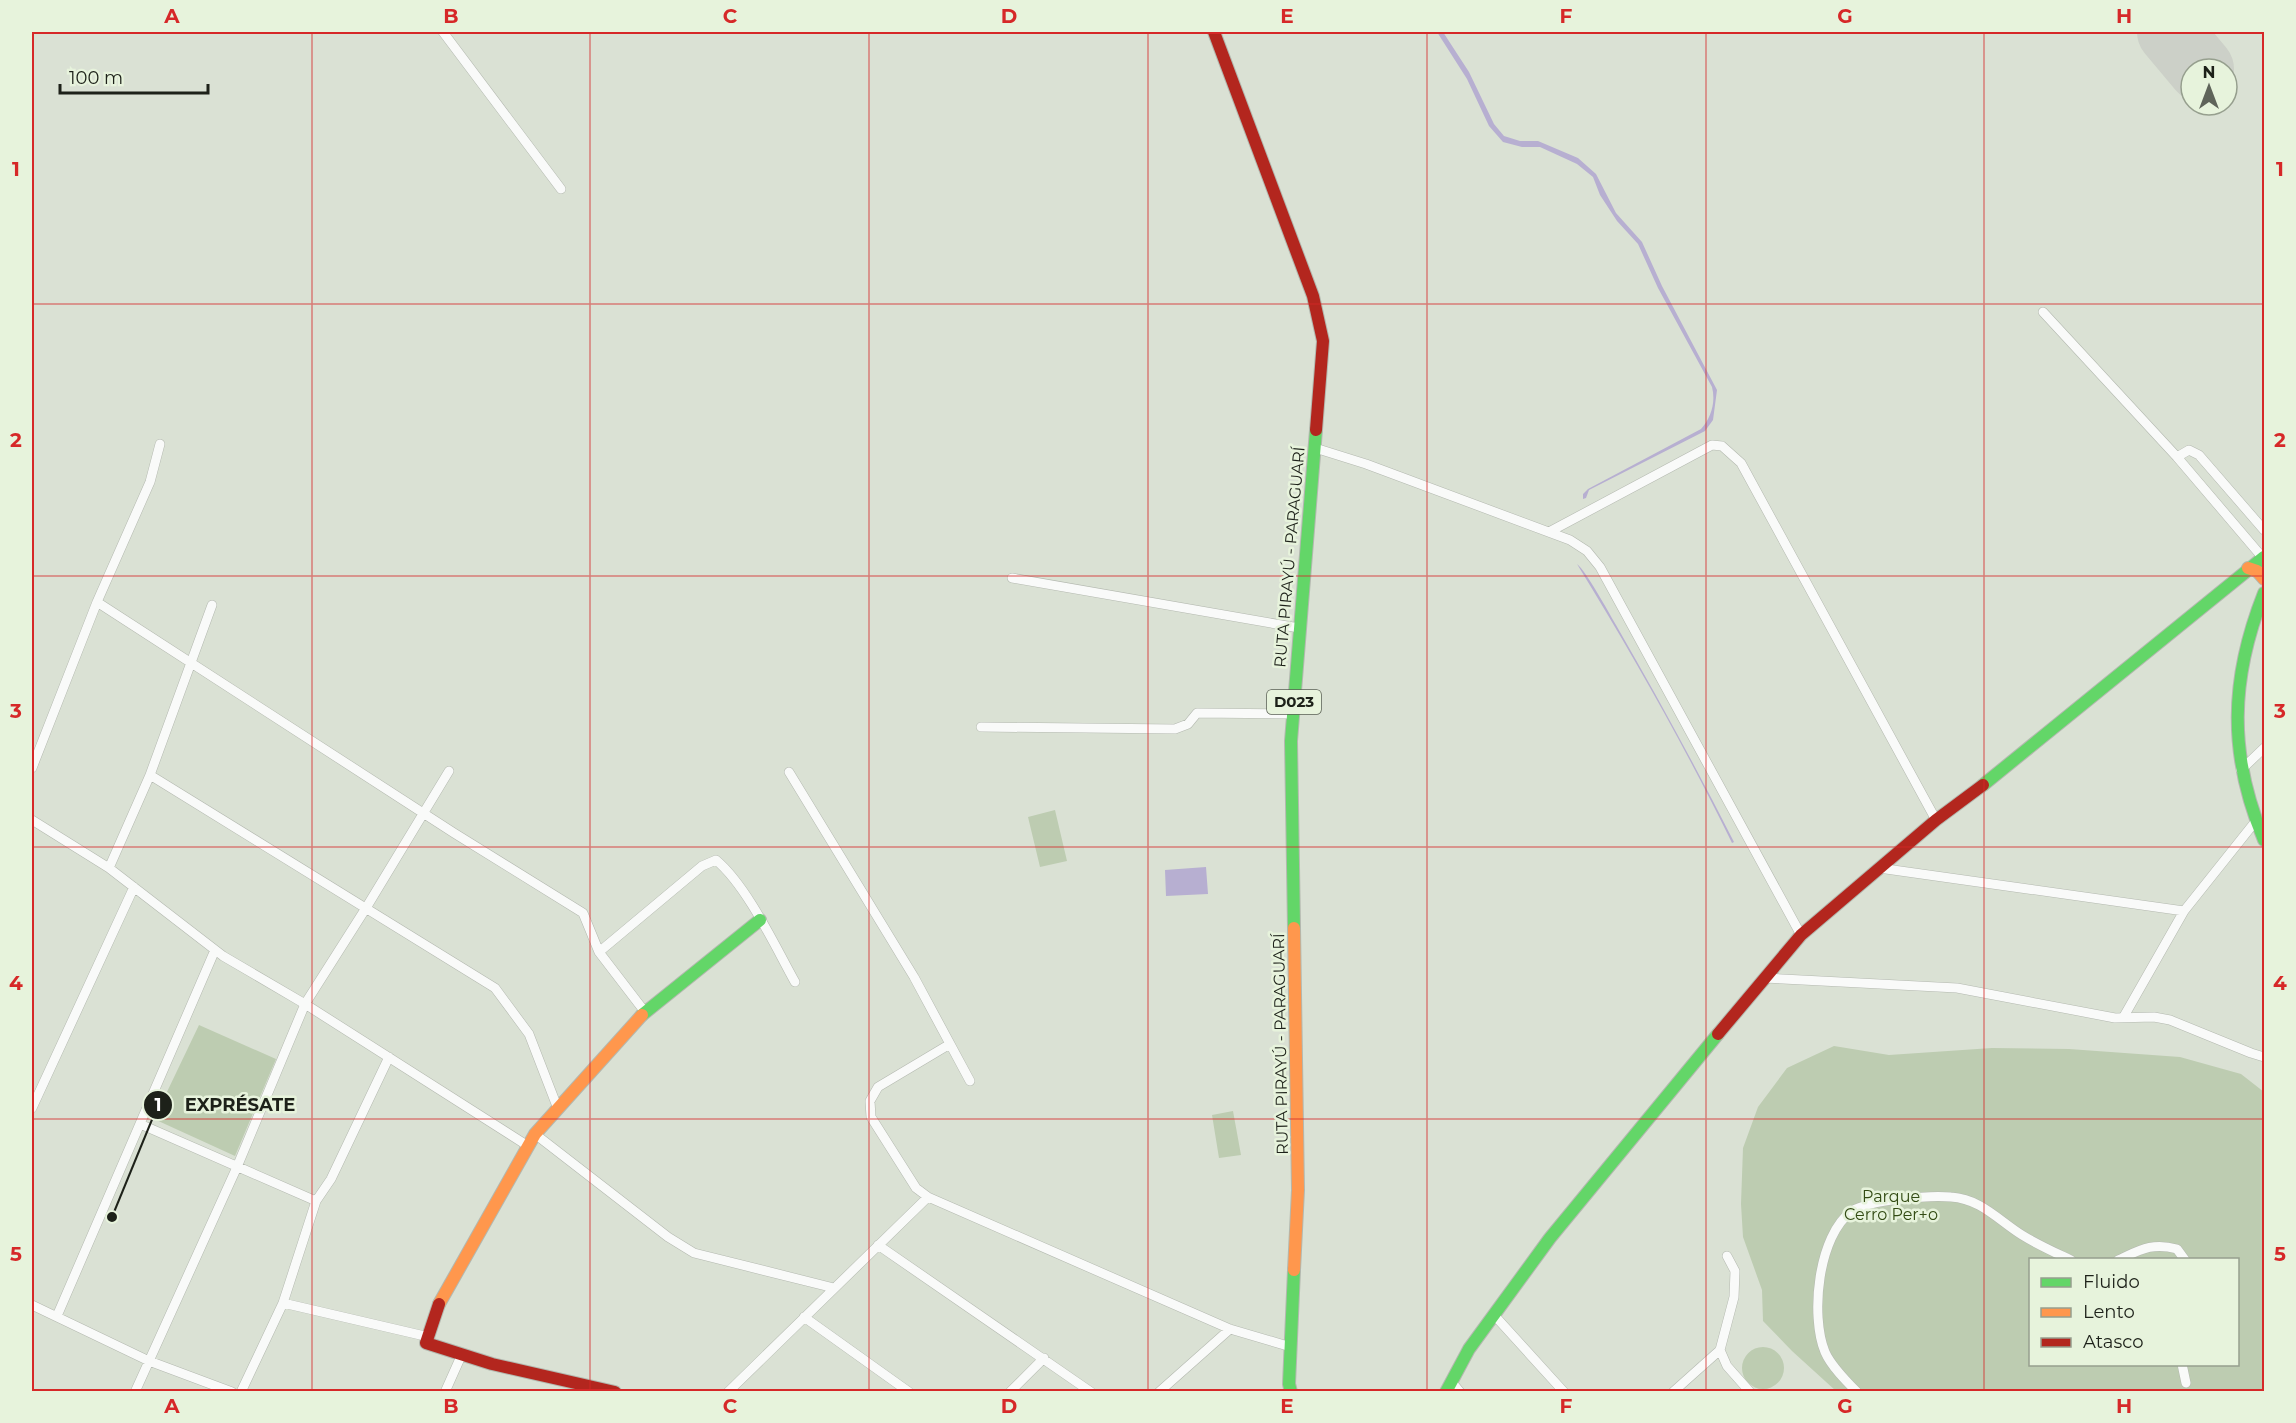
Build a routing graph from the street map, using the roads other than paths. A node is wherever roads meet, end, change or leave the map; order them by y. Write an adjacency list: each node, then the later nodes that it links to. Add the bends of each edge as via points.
1 (443, 32): 3 (street)
2 (1214, 32): 6 (main road, RUTA PIRAYÚ - PARAGUARÍ / D023, via 1313,296 1323,341)
3 (561, 189)
4 (2043, 312): 7 (street)
5 (160, 444): 15 (street, via 150,482)
6 (1315, 448): 9 (street); 17 (main road, RUTA PIRAYÚ - PARAGUARÍ / D023)
7 (2177, 457): 8 (street, via 2189,450 2199,455); 10 (street)
8 (2265, 530)
9 (1549, 532): 29 (street, via 1712,445 1722,446 1741,463); 38 (street, via 1587,551 1600,567)
10 (2264, 558): 11 (main road)
11 (2248, 568): 13 (main road); 29 (main road, via 2014,761)
12 (1012, 578): 17 (street)
13 (2265, 579)
14 (2265, 593): 23 (main road, via 2249,632 2241,667 2237,702)
15 (97, 602): 18 (street); 22 (street)
16 (212, 605): 18 (street)
17 (1299, 628): 19 (main road, RUTA PIRAYÚ - PARAGUARÍ / D023)
18 (191, 662): 26 (street); 27 (street)
19 (1293, 714): 20 (street, via 1197,713 1188,724 1175,729); 71 (main road, RUTA PIRAYÚ - PARAGUARÍ / D023, via 1291,839 1298,1190)
20 (981, 727)
21 (2265, 748): 23 (street)
22 (32, 768)
23 (2241, 770): 30 (main road)
24 (449, 771): 27 (street)
25 (789, 772): 46 (street, via 914,977)
26 (150, 775): 32 (street); 35 (street)
27 (423, 813): 35 (street); 40 (street, via 583,913)
28 (32, 820): 32 (street)
29 (1936, 820): 33 (main road)
30 (2256, 822): 31 (main road); 36 (street)
31 (2265, 840)
32 (109, 868): 34 (street)
33 (1880, 868): 36 (street); 38 (main road)
34 (134, 887): 39 (street); 50 (street)
35 (366, 908): 43 (street); 51 (street, via 495,988 529,1034)
36 (2184, 911): 45 (street)
37 (760, 920): 40 (street, via 716,860 702,866); 42 (street); 44 (main road)
38 (1801, 935): 41 (main road)
39 (215, 950): 43 (street); 52 (street)
40 (599, 952): 44 (street)
41 (1764, 978): 45 (street, via 1957,988); 67 (main road, via 1558,1229)
42 (795, 982)
43 (305, 1004): 47 (street); 55 (street)
44 (645, 1012): 51 (main road)
45 (2123, 1018): 48 (street, via 2170,1020)
46 (950, 1044): 49 (street); 56 (street, via 878,1087 870,1101 871,1117 916,1188)
47 (389, 1057): 54 (street); 57 (street, via 332,1179)
48 (2265, 1057)
49 (970, 1081)
50 (32, 1108)
51 (558, 1109): 53 (main road)
52 (140, 1124): 55 (street); 66 (street)
53 (535, 1134): 54 (main road); 63 (street, via 694,1253)
54 (528, 1146): 70 (main road, via 442,1296)
55 (237, 1167): 57 (street); 75 (street)
56 (928, 1197): 58 (street); 69 (street)
57 (316, 1201): 64 (street)
58 (878, 1245): 63 (street); 74 (street)
59 (1727, 1256): 72 (street, via 1735,1271 1734,1297)
60 (2067, 1258): 95 (street, via 2045,1249 1967,1199 1949,1196 1869,1203 1853,1211 1832,1235 1817,1310 1826,1354)
61 (2122, 1258): 62 (street, via 2140,1248 2158,1246 2177,1248)
62 (2184, 1258)
63 (834, 1288): 68 (street)
64 (283, 1302): 70 (street); 82 (street)
65 (32, 1305): 66 (street)
66 (57, 1316): 75 (street)
67 (1495, 1316): 79 (main road, via 1469,1349); 92 (street)
68 (804, 1317): 85 (street); 86 (street)
69 (1230, 1329): 71 (street); 89 (street)
70 (429, 1337): 73 (main road, via 426,1343)
71 (1291, 1347): 90 (main road, RUTA PIRAYÚ - PARAGUARÍ / D023)
72 (1720, 1350): 93 (street); 94 (street, via 1727,1366)
73 (462, 1354): 78 (main road); 83 (street)
74 (1044, 1358): 87 (street); 88 (street)
75 (149, 1361): 80 (street); 81 (street)
76 (2182, 1366): 77 (street)
77 (2186, 1383)
78 (576, 1387): 84 (main road)
79 (1449, 1387): 91 (street)
80 (135, 1392)
81 (231, 1392)
82 (241, 1392)
83 (445, 1392)
84 (615, 1392)
85 (728, 1392)
86 (909, 1392)
87 (1010, 1392)
88 (1091, 1392)
89 (1159, 1392)
90 (1291, 1392)
91 (1460, 1392)
92 (1564, 1392)
93 (1673, 1392)
94 (1750, 1392)
95 (1857, 1392)

